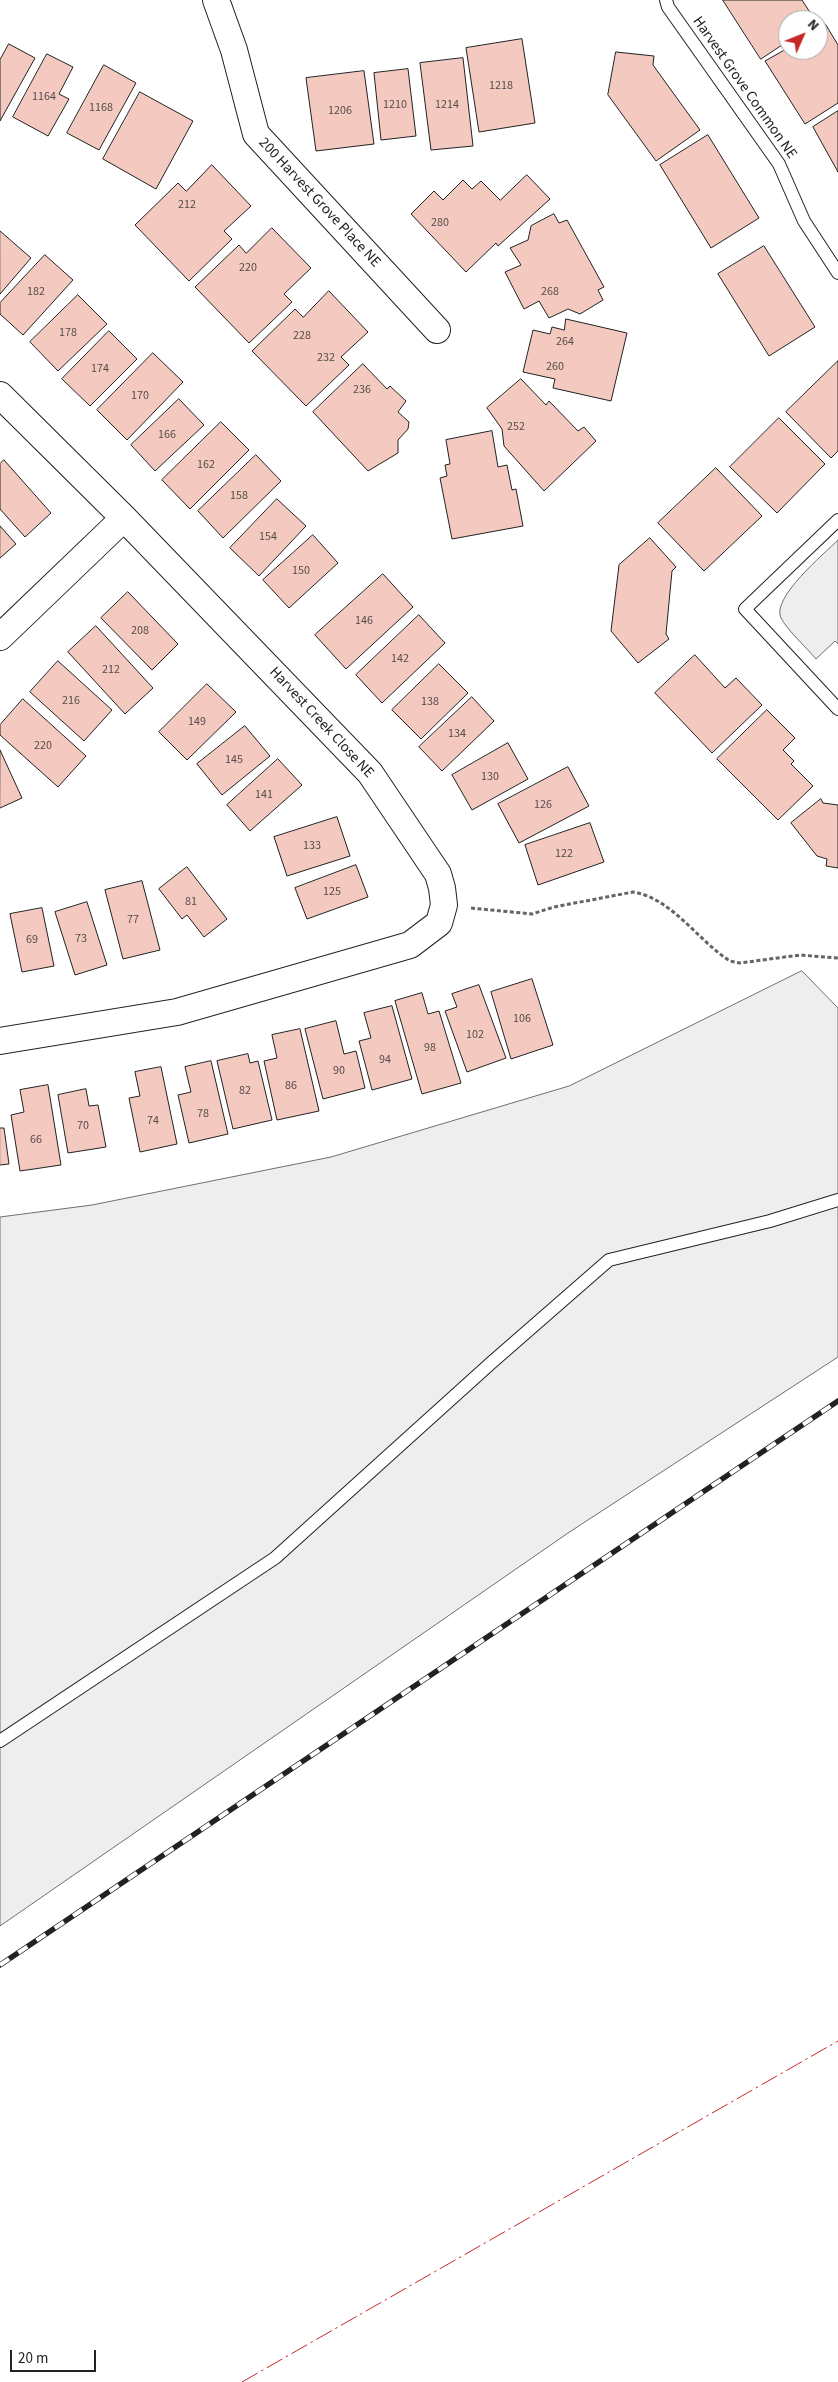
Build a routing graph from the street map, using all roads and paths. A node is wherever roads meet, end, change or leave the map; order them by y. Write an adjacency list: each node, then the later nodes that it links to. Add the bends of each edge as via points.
1 (216, 0): 4 (street, 200 Harvest Grove Place NE, via 234,50 256,134)
2 (666, 0): 3 (lane, Harvest Grove Common NE, via 779,164 804,221)
3 (838, 273)
4 (437, 330)
5 (0, 395): 6 (street, Harvest Creek Close NE)
6 (124, 518): 8 (street); 10 (street, Harvest Creek Close NE, via 370,773 438,874)
7 (838, 520): 9 (lane, via 744,609)
8 (0, 637)
9 (838, 709)
10 (444, 905): 11 (path, via 532,914 633,892 645,894 666,907 730,961 740,963 800,955); 12 (street, via 439,923 410,945 177,1012)
11 (838, 958)
12 (0, 1041)
13 (838, 1200): 14 (lane, via 770,1221 609,1260 275,1558)
14 (0, 1741)

